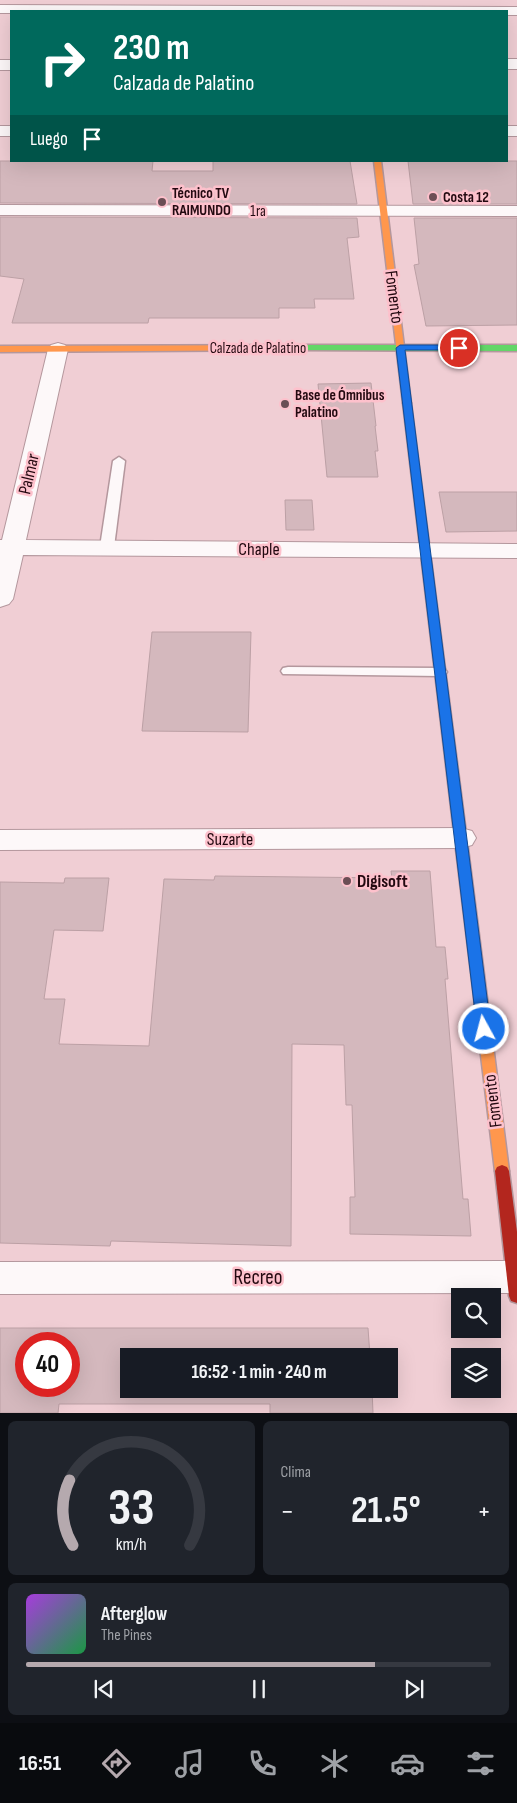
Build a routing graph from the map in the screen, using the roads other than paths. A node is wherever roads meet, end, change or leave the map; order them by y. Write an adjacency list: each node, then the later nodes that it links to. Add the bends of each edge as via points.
1 (358, 7): 2 (street); 3 (street)
2 (0, 9)
3 (477, 10)
4 (377, 162): 6 (street, Fomento)
5 (0, 210): 6 (street, 1ra)
6 (383, 211): 7 (street, 1ra); 8 (street, Fomento)
7 (517, 211)
8 (400, 348): 9 (street, Calzada de Palatino); 11 (street, Calzada de Palatino); 15 (street, Fomento)
9 (517, 348)
10 (0, 349): 11 (street, Calzada de Palatino)
11 (58, 349): 13 (street, Palmar)
12 (119, 461): 14 (lane)
13 (6, 547): 14 (street, Chaple); 17 (street, Palmar)
14 (107, 547): 15 (street, Chaple)
15 (425, 550): 16 (street, Chaple); 19 (street, Fomento)
16 (517, 551)
17 (0, 599)
18 (288, 671): 19 (lane)
19 (440, 672): 20 (street, Fomento)
20 (461, 838): 21 (street, Suzarte); 23 (street, Fomento)
21 (0, 840)
22 (0, 1278): 23 (street, Recreo)
23 (516, 1283)

